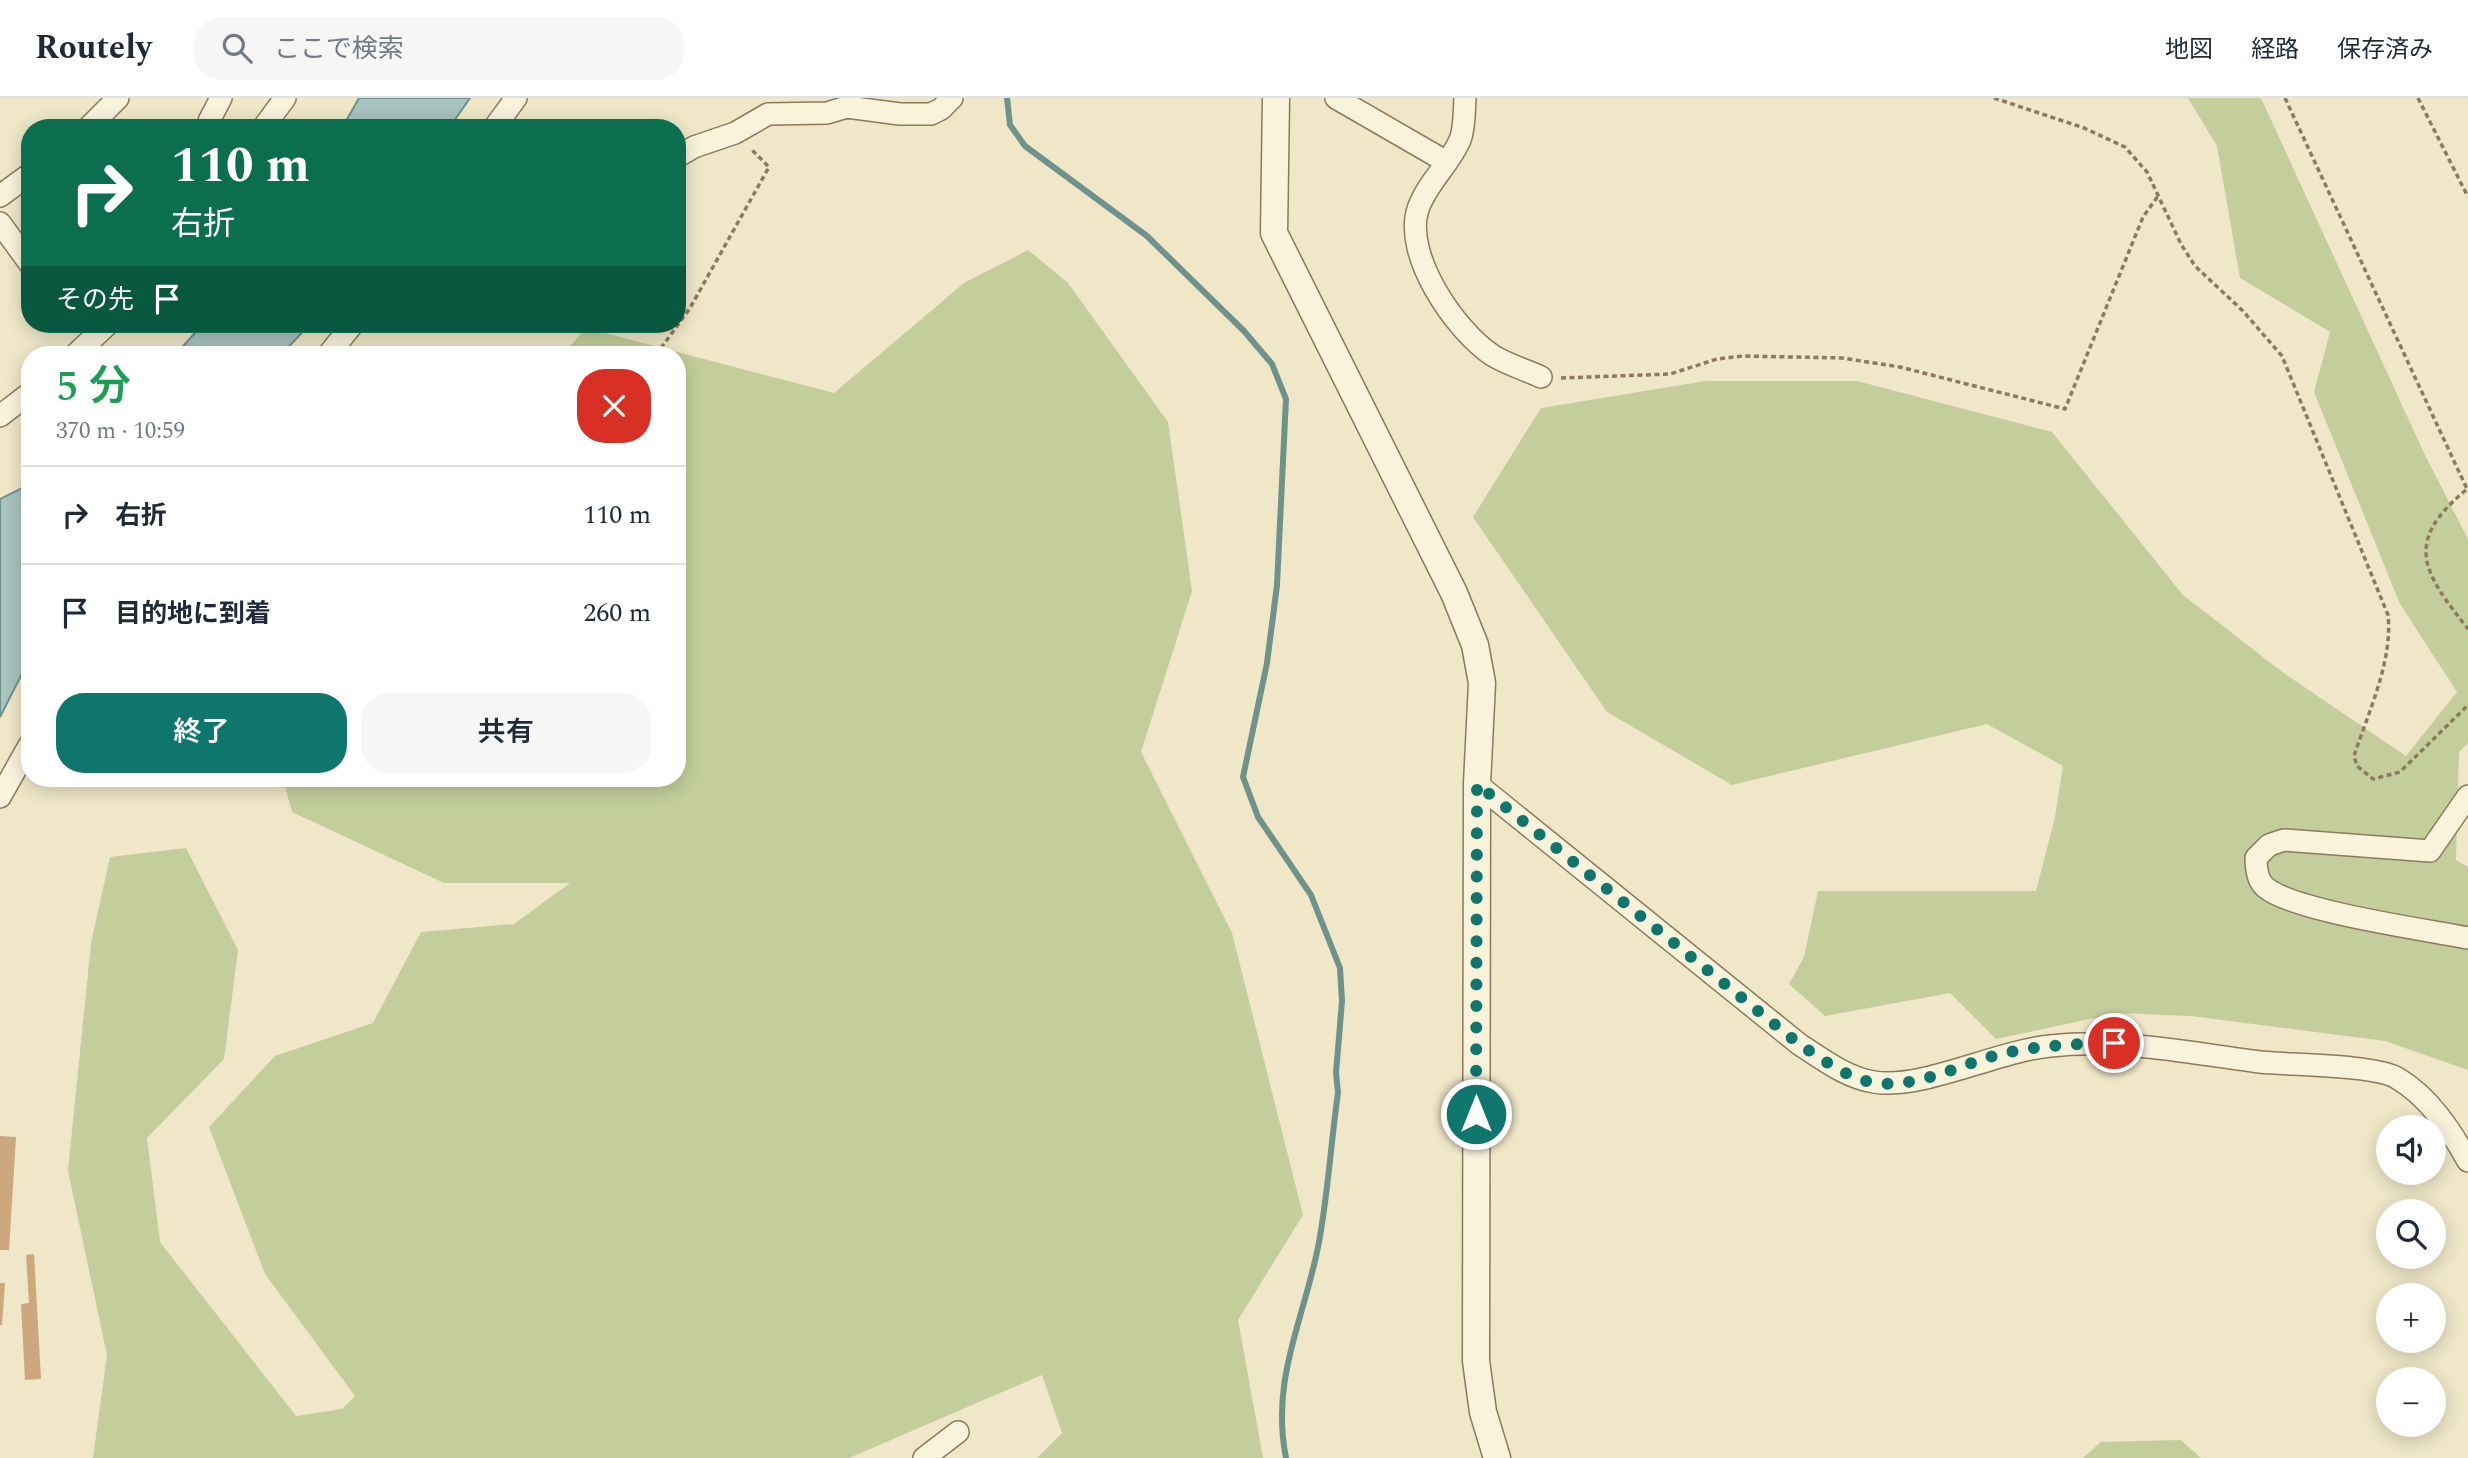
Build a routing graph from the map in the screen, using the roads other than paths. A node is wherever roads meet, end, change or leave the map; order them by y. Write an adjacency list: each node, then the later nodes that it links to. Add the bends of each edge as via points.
1 (118, 98): 9 (street)
2 (220, 98): 10 (street)
3 (285, 98): 11 (street)
4 (516, 98): 12 (street)
5 (952, 98): 13 (street, via 930,114 847,107 827,113 768,114)
6 (1276, 98): 25 (street, via 1274,233 1454,593 1475,645 1482,682)
7 (1336, 98): 14 (street)
8 (1465, 98): 14 (street, via 1460,140)
9 (97, 119)
10 (210, 119)
11 (270, 119)
12 (501, 119)
13 (686, 152)
14 (1445, 161): 21 (street, via 1417,214 1419,257 1466,332 1493,355)
15 (21, 181): 16 (street)
16 (0, 196)
17 (0, 223): 18 (street)
18 (21, 252)
19 (98, 333): 20 (street)
20 (85, 346)
21 (1541, 377)
22 (21, 400): 23 (street)
23 (0, 416)
24 (21, 760): 27 (street)
25 (1477, 784): 29 (street, via 1799,1044 1840,1070 1893,1084 2049,1045 2114,1043 2395,1076 2431,1104); 32 (street, via 1476,1361 1483,1412)
26 (2468, 796): 28 (street, via 2430,851 2284,840 2269,845 2256,858 2264,887 2309,906)
27 (0, 797)
28 (2468, 938)
29 (2468, 1161)
30 (958, 1432): 31 (street)
31 (924, 1458)
32 (1497, 1458)

